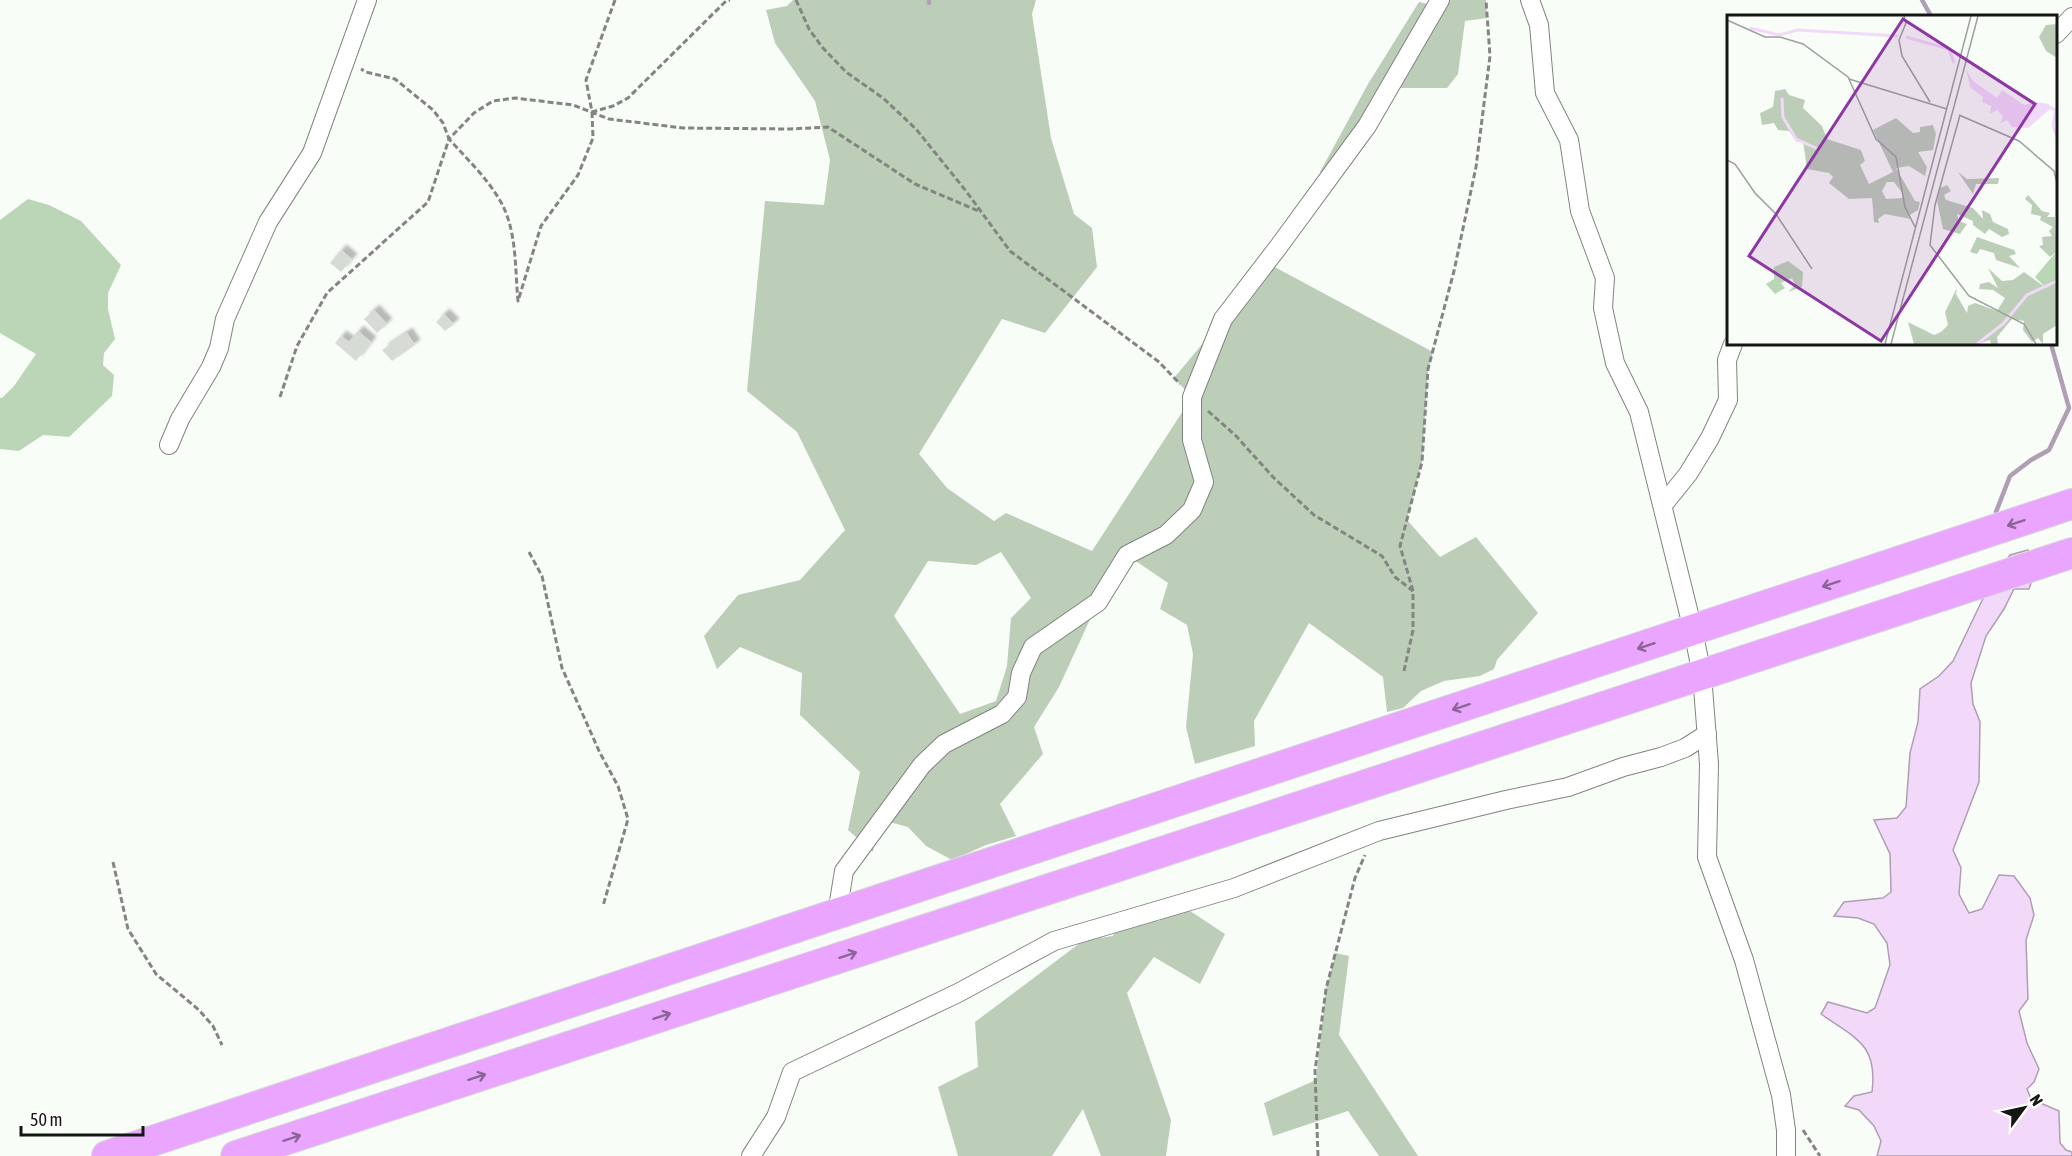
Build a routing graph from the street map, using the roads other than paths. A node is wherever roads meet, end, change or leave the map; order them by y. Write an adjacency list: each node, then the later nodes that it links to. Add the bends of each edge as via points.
1 (367, 0): 7 (street, via 312,153 268,222 225,319 212,367 180,418)
2 (1440, 0): 14 (street, via 1367,126 1223,319 1192,397 1192,440 1204,482 1192,510 1166,535 1127,555 1098,602 1034,647 1021,673 1017,697 1002,714 944,744 922,765 844,871)
3 (1530, 0): 9 (street, via 1539,25 1545,93 1569,140 1580,211 1605,278 1603,308 1615,363 1639,412)
4 (2072, 17): 5 (street)
5 (2057, 32)
6 (1733, 345): 9 (street, via 1727,360 1728,400 1688,474)
7 (169, 445)
8 (2072, 504): 11 (highway, one-way to 11)
9 (1663, 505): 11 (street)
10 (2072, 553): 12 (highway)
11 (1693, 630): 12 (street); 14 (highway, one-way to 14)
12 (1702, 675): 13 (street); 16 (highway, one-way to 12)
13 (1707, 734): 17 (street, via 1661,758 1568,787 1379,831 1234,888 1054,941 958,993 792,1072 776,1117); 18 (street, via 1707,857 1744,960 1781,1095)
14 (837, 914): 15 (highway)
15 (107, 1156)
16 (236, 1156)
17 (751, 1156)
18 (1786, 1156)

